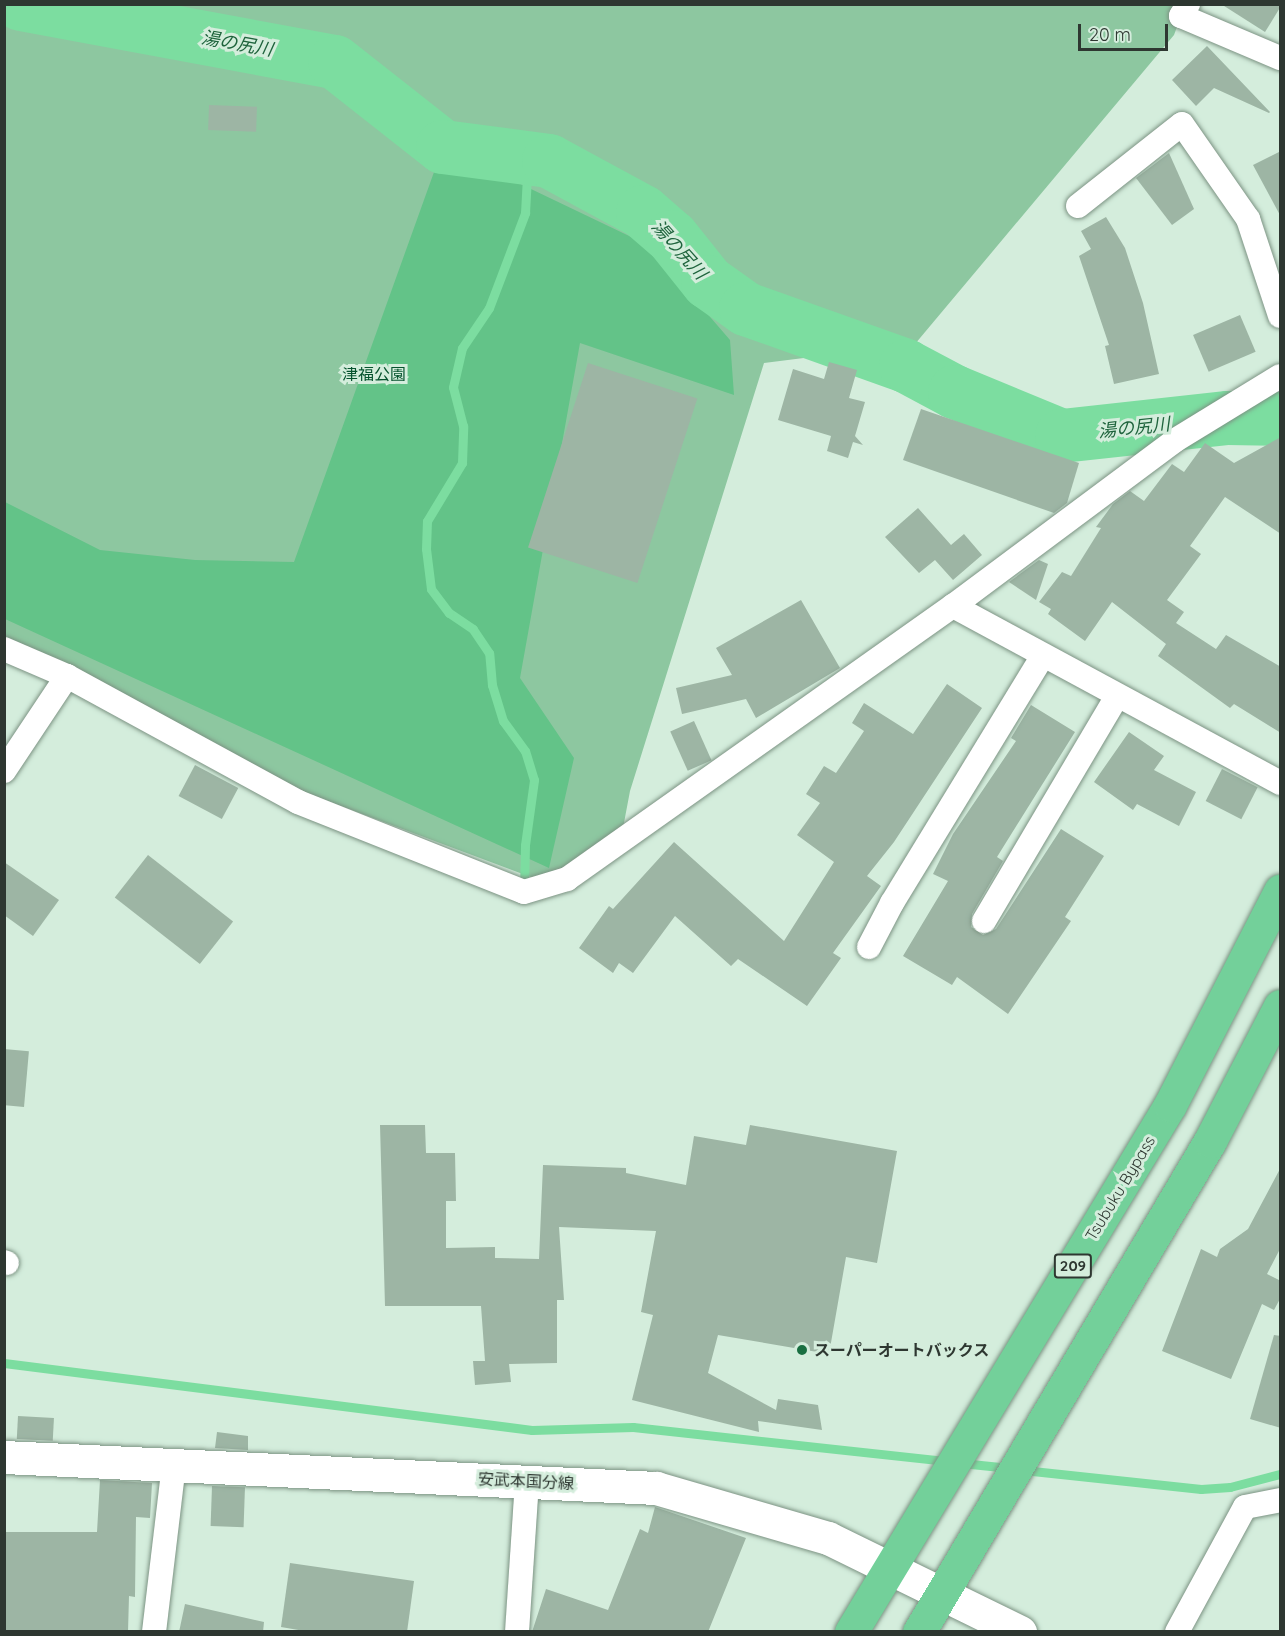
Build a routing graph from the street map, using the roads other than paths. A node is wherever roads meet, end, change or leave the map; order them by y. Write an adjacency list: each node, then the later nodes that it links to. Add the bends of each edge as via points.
1 (1188, 4): 2 (street, via 1181,16)
2 (1281, 58)
3 (1078, 206): 4 (street, via 1182,124 1248,219)
4 (1281, 316)
5 (1281, 376): 6 (street, via 1174,441)
6 (953, 606): 8 (street); 9 (street, via 567,879 524,892 298,802)
7 (4, 648): 9 (street)
8 (1043, 656): 10 (street); 15 (street)
9 (67, 676): 11 (street)
10 (1117, 696): 12 (street); 14 (street)
11 (4, 771)
12 (1281, 783)
13 (1281, 891): 21 (highway, Tsubuku Bypass / 209, via 1170,1105)
14 (984, 921)
15 (869, 947)
16 (1281, 1006): 22 (highway, via 1210,1141)
17 (4, 1457): 18 (main road, 安武本国分線)
18 (174, 1464): 19 (main road, 安武本国分線); 23 (street)
19 (527, 1480): 21 (main road, 安武本国分線, via 656,1488 828,1538); 24 (street)
20 (1281, 1500): 28 (street, via 1245,1507)
21 (891, 1570): 22 (main road, 安武本国分線); 25 (highway, Tsubuku Bypass / 209)
22 (942, 1596): 26 (highway); 27 (main road, 安武本国分線)
23 (154, 1632)
24 (517, 1632)
25 (851, 1632)
26 (919, 1632)
27 (1020, 1632)
28 (1177, 1632)

